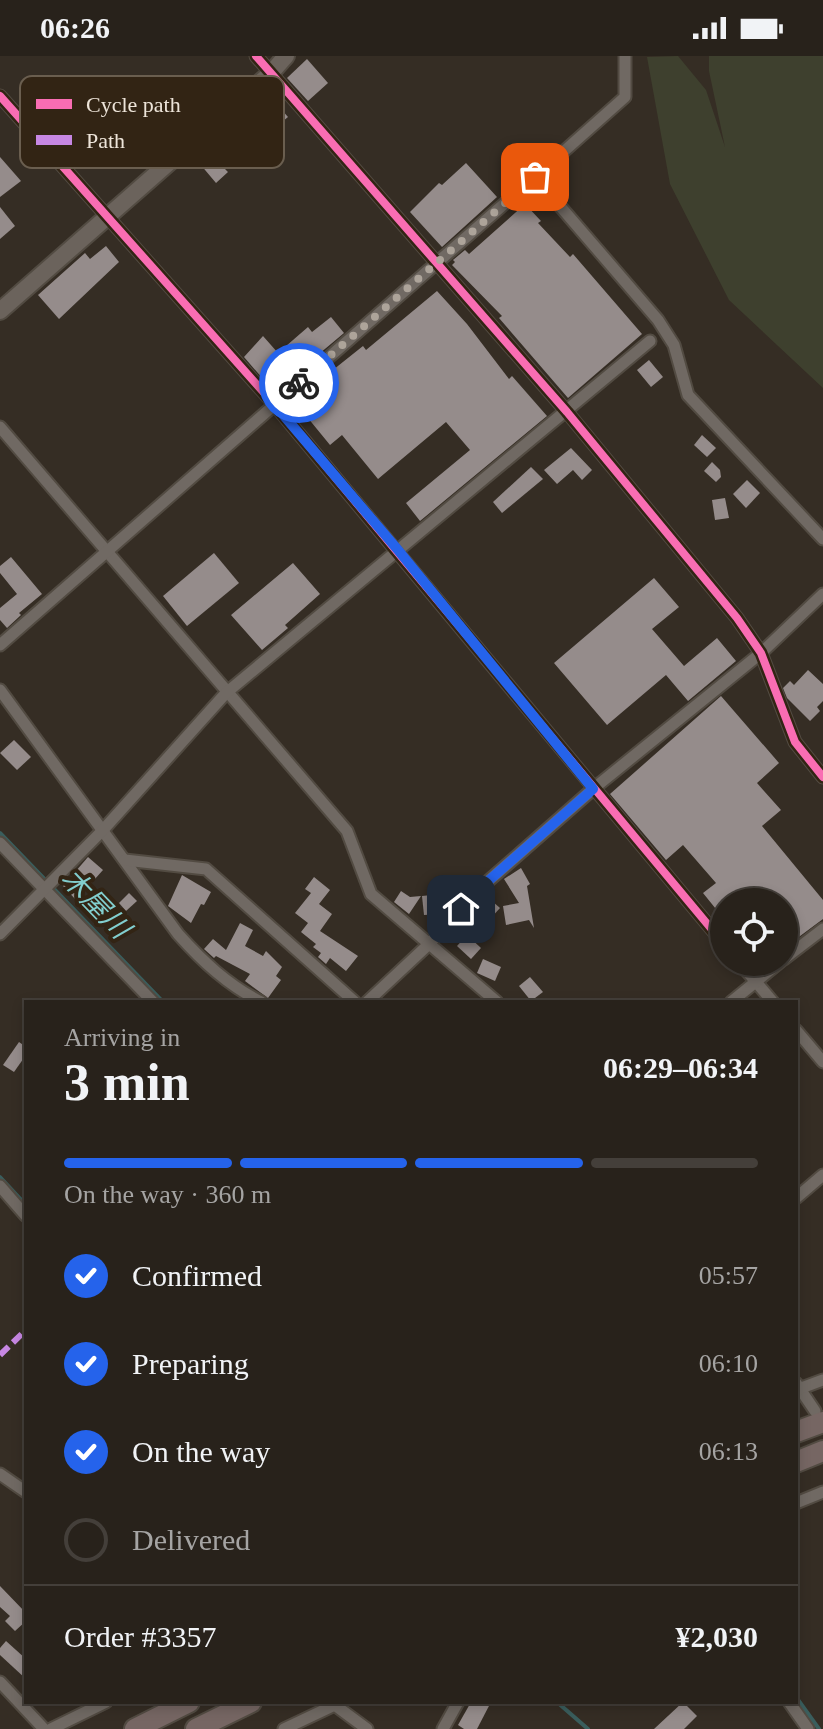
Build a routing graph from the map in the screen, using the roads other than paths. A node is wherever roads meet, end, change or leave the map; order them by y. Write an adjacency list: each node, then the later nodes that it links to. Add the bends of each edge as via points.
1 (256, 56): 4 (street)
2 (286, 56): 4 (street)
3 (625, 56): 12 (street, via 625,97)
4 (271, 73): 5 (street); 6 (street)
5 (268, 76)
6 (274, 76)
7 (284, 88): 14 (street)
8 (0, 96): 9 (street)
9 (20, 118)
10 (65, 168): 13 (street)
11 (163, 168): 13 (street)
12 (535, 177): 14 (street); 20 (street, via 658,320 674,345 688,395)
13 (108, 216): 15 (street); 17 (street)
14 (437, 264): 17 (street); 18 (street)
15 (0, 311)
16 (650, 341): 18 (street)
17 (274, 404): 21 (street); 22 (street)
18 (567, 412): 21 (street); 25 (street)
19 (0, 427): 22 (street)
20 (823, 539)
21 (398, 550): 27 (street); 29 (street)
22 (108, 552): 24 (street); 27 (street)
23 (823, 594): 25 (street)
24 (0, 645)
25 (761, 653): 28 (street, via 795,742); 29 (street)
26 (0, 690): 30 (street)
27 (226, 693): 30 (street); 37 (street, via 347,831 371,894)
28 (823, 777)
29 (593, 789): 34 (street); 37 (street, via 478,890)
30 (103, 830): 32 (street); 33 (street)
31 (0, 843): 33 (street)
32 (125, 860): 43 (street, via 205,964); 44 (street, via 206,869)
33 (49, 887): 36 (street); 42 (street)
34 (710, 927)
35 (823, 929): 38 (street)
36 (0, 934)
37 (428, 945): 45 (street); 46 (street)
38 (798, 949)
39 (752, 976): 41 (street)
40 (762, 976): 41 (street)
41 (756, 981): 47 (street); 48 (street)
42 (151, 1000)
43 (257, 1000)
44 (353, 1000)
45 (369, 1000)
46 (495, 1000)
47 (733, 1000)
48 (771, 1000)
49 (798, 1032): 50 (street)
50 (823, 1062)
51 (823, 1175): 53 (street)
52 (0, 1186): 54 (street)
53 (798, 1196)
54 (24, 1214)
55 (823, 1380): 56 (street)
56 (798, 1387)
57 (798, 1388): 58 (street)
58 (819, 1416): 59 (highway)
59 (798, 1431)
60 (823, 1451): 61 (highway)
61 (798, 1461)
62 (0, 1474): 63 (street)
63 (24, 1491)
64 (823, 1492): 65 (street)
65 (798, 1502)
66 (0, 1682): 74 (street)
67 (102, 1704): 75 (street)
68 (185, 1704): 76 (highway)
69 (247, 1704): 77 (highway)
70 (333, 1704): 78 (street)
71 (336, 1704): 79 (street)
72 (457, 1704): 80 (street)
73 (790, 1704): 81 (street)
74 (44, 1729)
75 (51, 1729)
76 (135, 1729)
77 (196, 1729)
78 (284, 1729)
79 (367, 1729)
80 (443, 1729)
81 (808, 1729)

